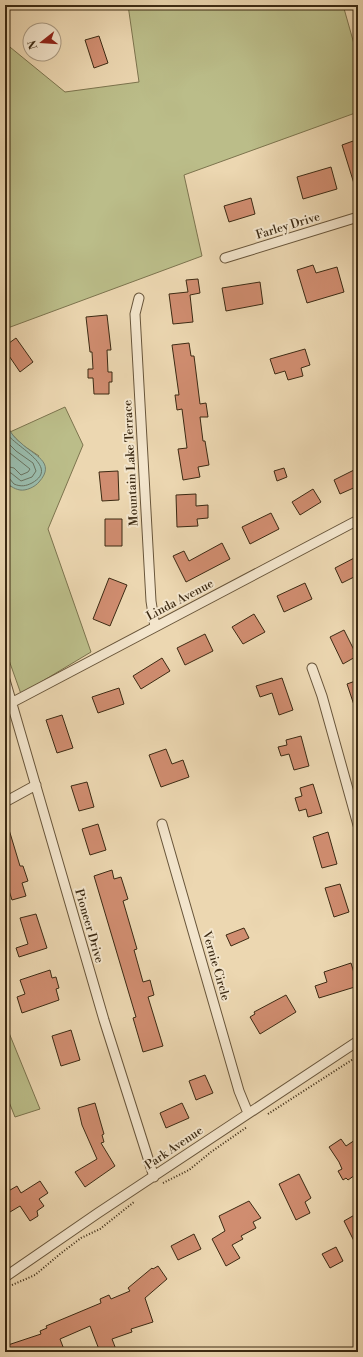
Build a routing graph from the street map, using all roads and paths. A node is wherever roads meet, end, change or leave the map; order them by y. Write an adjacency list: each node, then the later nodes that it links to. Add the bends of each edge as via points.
1 (358, 217): 2 (street, Farley Drive)
2 (225, 258)
3 (139, 298): 5 (street, Mountain Lake Terrace, via 135,314 151,601)
4 (358, 520): 5 (street, Linda Avenue)
5 (155, 627): 8 (street, Linda Avenue)
6 (312, 668): 12 (street)
7 (5, 680): 8 (street, Pioneer Drive)
8 (13, 702): 9 (street, Pioneer Drive)
9 (36, 785): 10 (street); 18 (street, Pioneer Drive, via 104,1020)
10 (5, 802)
11 (162, 824): 15 (street, Vernie Circle, via 239,1091)
12 (358, 825)
13 (358, 1041): 15 (street, Park Avenue)
14 (358, 1056): 16 (path)
15 (248, 1113): 18 (street, Park Avenue)
16 (265, 1115)
17 (250, 1125): 19 (path, via 188,1170)
18 (154, 1176): 21 (street, Park Avenue)
19 (159, 1186)
20 (136, 1200): 22 (path, via 100,1229 81,1238 35,1275)
21 (5, 1277)
22 (7, 1287)

